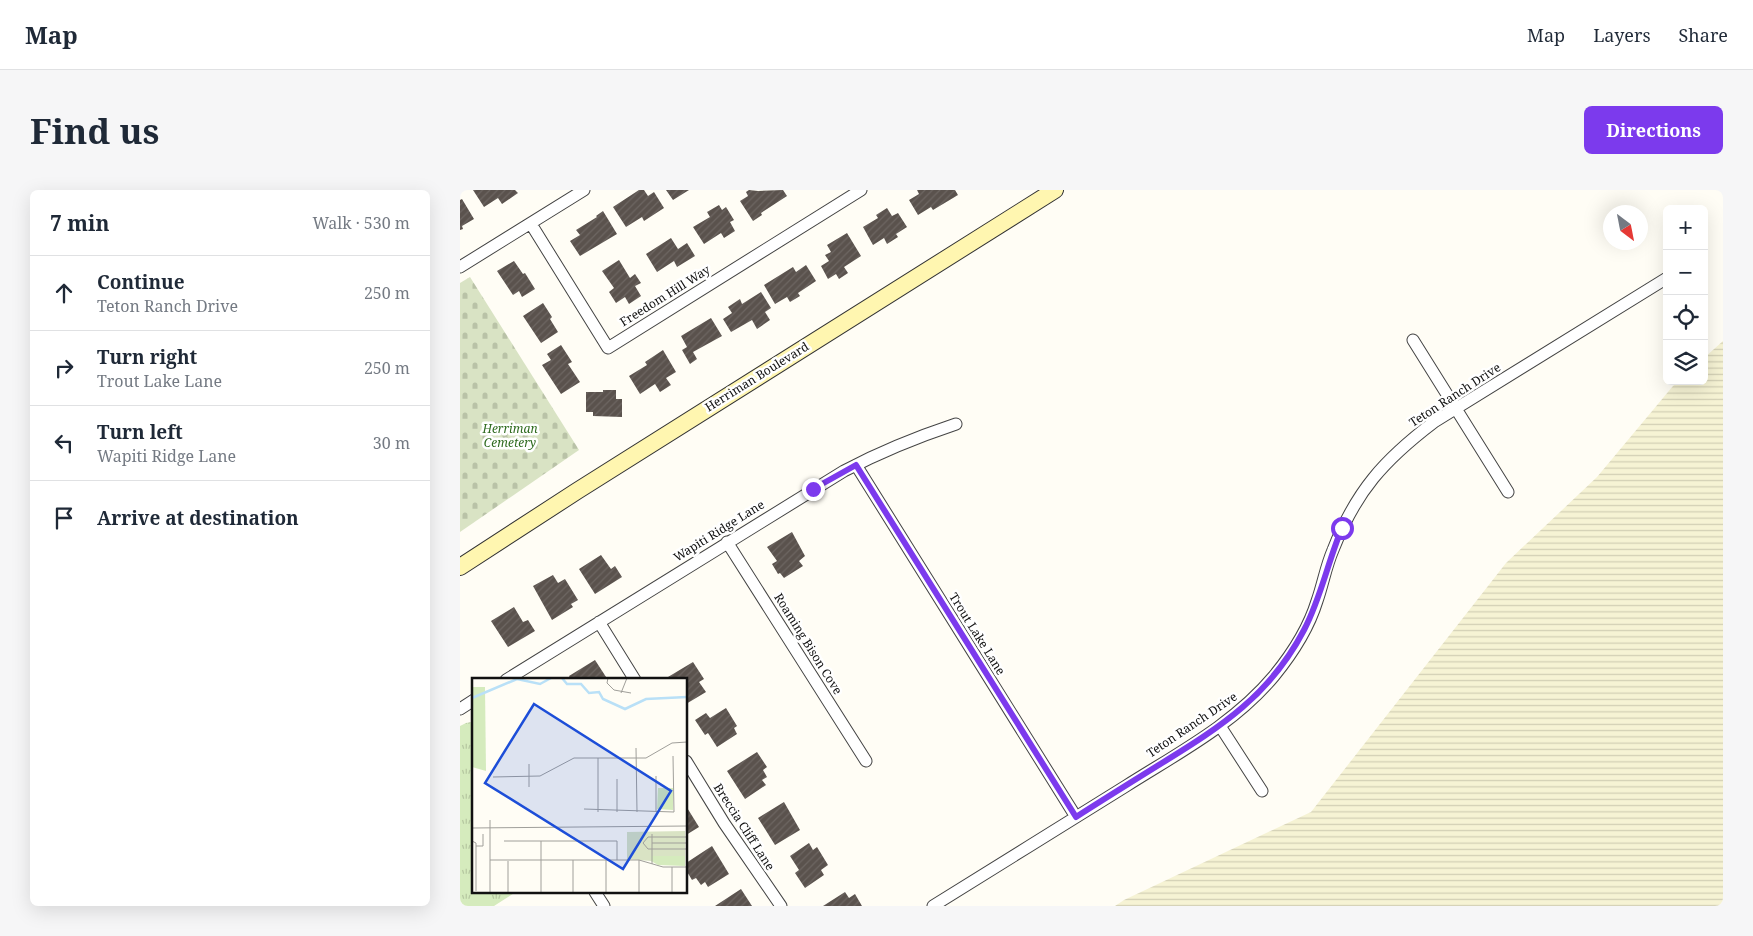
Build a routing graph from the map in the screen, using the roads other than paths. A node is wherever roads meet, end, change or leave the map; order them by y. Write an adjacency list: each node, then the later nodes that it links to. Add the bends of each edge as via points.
1 (584, 190): 4 (street)
2 (861, 190): 4 (street, Freedom Hill Way, via 608,348)
3 (1055, 190): 13 (street, Herriman Boulevard)
4 (530, 224): 5 (street)
5 (460, 267)
6 (1663, 280): 8 (street, Teton Ranch Drive)
7 (1413, 340): 8 (street)
8 (1456, 409): 11 (street); 19 (street, Teton Ranch Drive, via 1405,444 1361,493 1332,552 1317,603 1288,657 1259,694)
9 (956, 424): 10 (street, Wapiti Ridge Lane)
10 (856, 465): 12 (street, Wapiti Ridge Lane); 23 (street, Trout Lake Lane)
11 (1508, 492)
12 (727, 542): 14 (street, Wapiti Ridge Lane); 20 (street, Roaming Bison Cove)
13 (460, 567)
14 (598, 622): 15 (street, Wapiti Ridge Lane); 16 (street)
15 (509, 678)
16 (634, 678)
17 (472, 701): 18 (street)
18 (460, 709)
19 (1220, 726): 22 (street); 23 (street, Teton Ranch Drive)
20 (866, 761)
21 (688, 764): 26 (street, Breccia Cliff Lane)
22 (1262, 791)
23 (1076, 817): 27 (street, Teton Ranch Drive)
24 (596, 894): 25 (street)
25 (604, 906)
26 (780, 906)
27 (933, 906)

